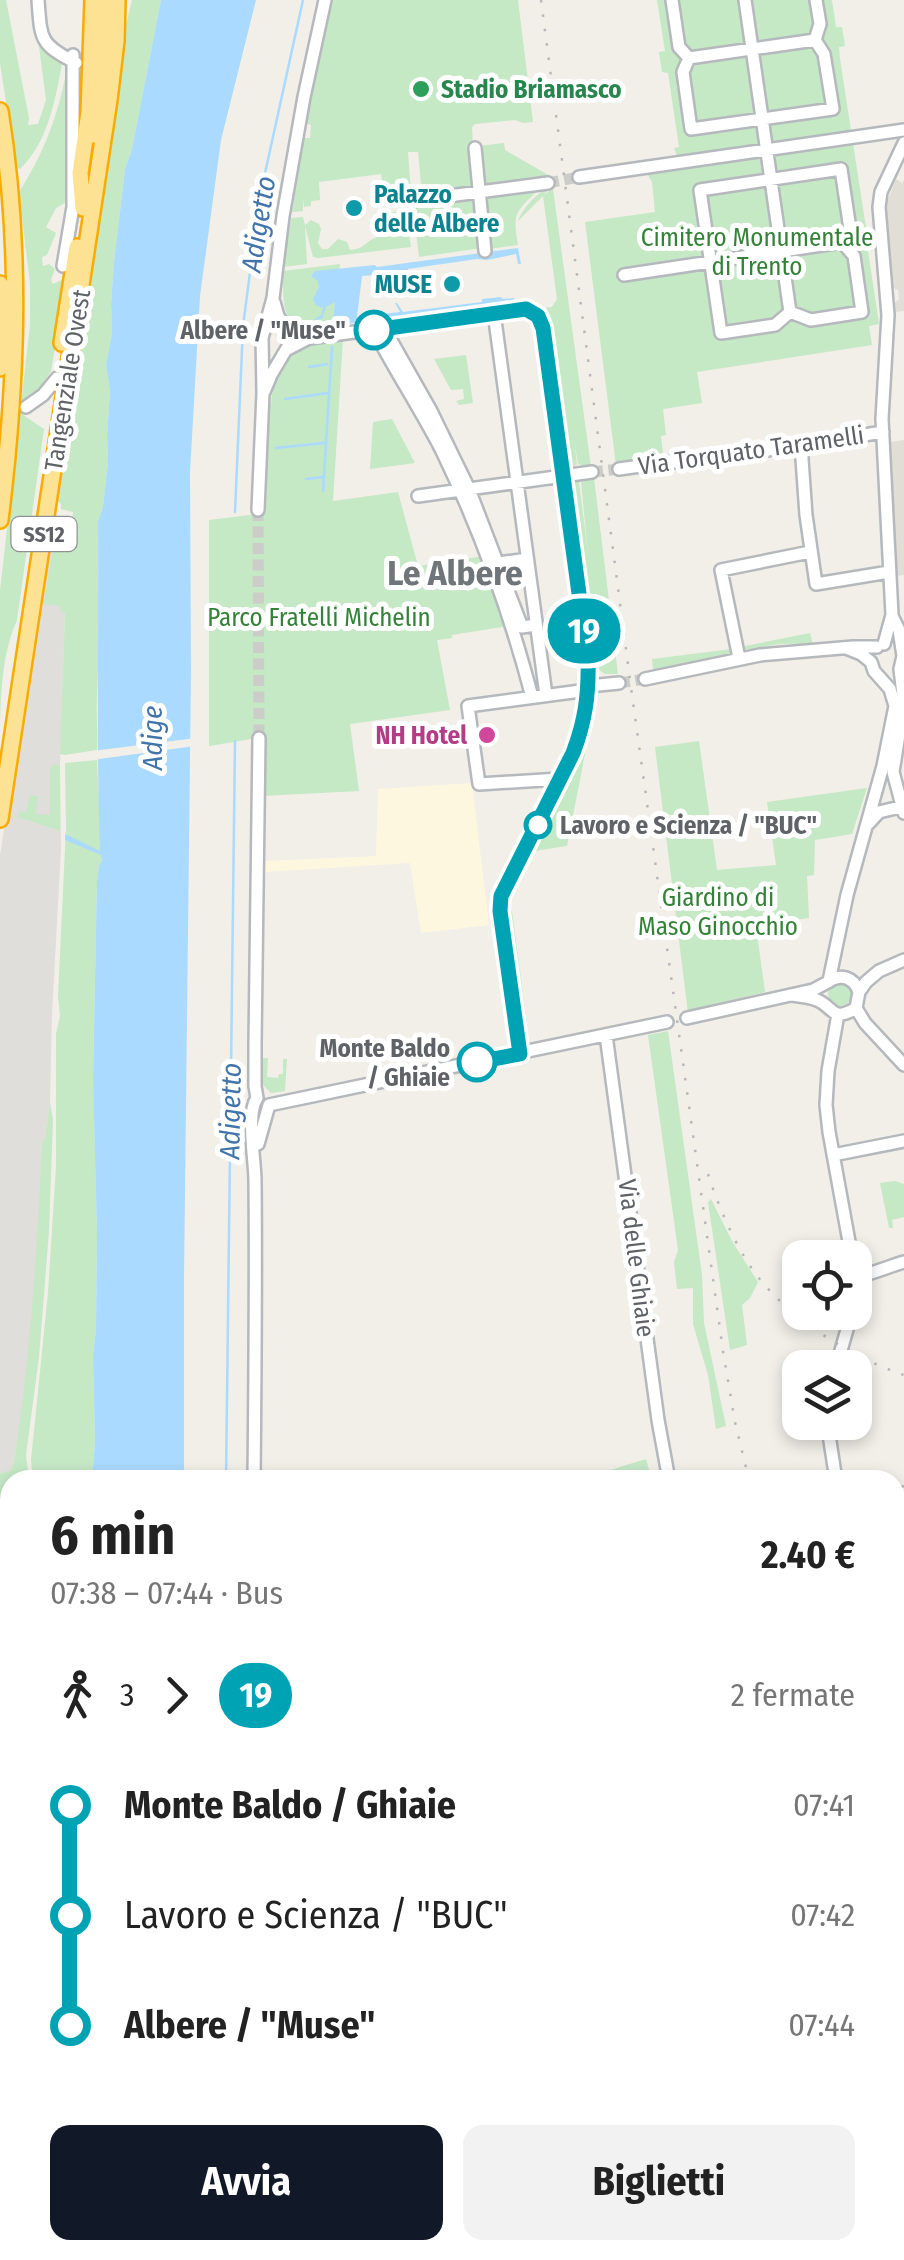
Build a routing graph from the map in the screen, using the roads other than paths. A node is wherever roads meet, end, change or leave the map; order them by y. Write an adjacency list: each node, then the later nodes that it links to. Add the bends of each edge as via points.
1 (38, 0): 14 (street, via 40,35)
2 (93, 0): 13 (highway)
3 (105, 0): 28 (highway, Tangenziale Ovest / SS12)
4 (116, 0): 10 (highway, Tangenziale Ovest / SS12)
5 (128, 0): 10 (highway)
6 (326, 0): 36 (street, via 291,164)
7 (672, 0): 15 (street, via 678,47)
8 (744, 0): 12 (street)
9 (816, 0): 11 (street)
10 (116, 40): 79 (highway, Tangenziale Ovest / SS12)
11 (815, 40): 12 (street); 18 (street, via 824,54 833,108)
12 (752, 49): 15 (street); 18 (street)
13 (91, 52): 14 (street); 16 (highway)
14 (73, 58): 16 (street); 33 (street, via 73,207)
15 (688, 58): 18 (street, via 683,72 692,130)
16 (90, 82): 28 (highway)
17 (0, 112): 57 (highway, via 16,298)
18 (762, 119): 22 (street)
19 (904, 130): 22 (street)
20 (904, 143): 48 (street, via 879,208 888,314)
21 (475, 148): 26 (street)
22 (767, 150): 23 (street); 24 (street)
23 (579, 177)
24 (771, 180): 29 (street, via 841,169 850,230); 31 (street); 32 (street, via 700,190)
25 (548, 183): 26 (street)
26 (479, 192): 27 (street); 30 (street)
27 (410, 201)
28 (83, 208): 45 (highway, Tangenziale Ovest / SS12)
29 (842, 242): 31 (street); 37 (street, via 854,256 862,312 811,320)
30 (485, 250)
31 (782, 251): 32 (street); 37 (street)
32 (711, 262): 34 (street); 37 (street, via 721,333 775,325)
33 (64, 266)
34 (624, 275)
35 (0, 284): 44 (highway)
36 (273, 298): 40 (street); 41 (street)
37 (790, 312)
38 (494, 313): 39 (street); 52 (street, via 526,309 541,321); 53 (street)
39 (379, 329): 42 (street); 54 (street)
40 (287, 331): 41 (street, via 274,326); 42 (street); 43 (street)
41 (263, 338): 43 (street, via 272,355); 46 (street)
42 (309, 338): 43 (street)
43 (288, 350): 46 (street)
44 (0, 368)
45 (57, 378): 47 (street); 76 (highway, Tangenziale Ovest / SS12)
46 (264, 393): 56 (street)
47 (26, 407)
48 (883, 432): 49 (street, Via Torquato Taramelli); 61 (street)
49 (801, 445): 50 (street, Via Torquato Taramelli); 58 (street)
50 (620, 469)
51 (592, 472): 52 (street)
52 (564, 476): 53 (street); 72 (street)
53 (516, 482): 54 (street); 59 (street)
54 (464, 490): 55 (street); 60 (street)
55 (418, 496)
56 (258, 510)
57 (0, 520)
58 (810, 552): 61 (street, via 816,584); 66 (street, via 722,570)
59 (527, 555): 60 (street); 63 (street)
60 (494, 560): 63 (street, via 522,627); 74 (street)
61 (889, 572): 62 (street)
62 (892, 614): 64 (street); 67 (street)
63 (536, 625): 73 (street)
64 (881, 645): 65 (street); 67 (street, via 892,644); 68 (street)
65 (846, 648): 66 (street); 68 (street)
66 (739, 658): 70 (street)
67 (902, 659): 69 (street, via 890,676); 78 (street, via 903,714 893,772)
68 (871, 662): 69 (street)
69 (880, 675): 80 (street, via 895,709)
70 (644, 679)
71 (619, 683): 72 (street)
72 (588, 688): 73 (street); 77 (street, via 582,730)
73 (546, 695): 74 (street)
74 (532, 697): 77 (street, via 468,706 479,784)
75 (259, 738): 93 (street, via 255,1086)
76 (0, 760)
77 (560, 779): 91 (street, via 500,900)
78 (903, 809): 80 (street, via 879,812)
79 (0, 815)
80 (867, 826): 82 (street)
81 (904, 960): 83 (street, via 869,978)
82 (828, 981): 83 (street, via 847,978); 84 (street); 85 (street)
83 (859, 992): 86 (street)
84 (790, 995): 85 (street); 88 (street)
85 (824, 1003): 87 (street)
86 (856, 1008): 87 (street); 92 (street)
87 (838, 1014): 95 (street, via 826,1090)
88 (687, 1018)
89 (667, 1022): 90 (street)
90 (606, 1035): 91 (street); 101 (street, Via delle Ghiaie)
91 (520, 1054): 93 (street)
92 (904, 1066)
93 (262, 1105): 100 (street, via 255,1154)
94 (904, 1141): 95 (street)
95 (833, 1154): 96 (street)
96 (849, 1240)
97 (904, 1262): 98 (street)
98 (872, 1273)
99 (830, 1440): 102 (street)
100 (254, 1470)
101 (667, 1470)
102 (834, 1470)

